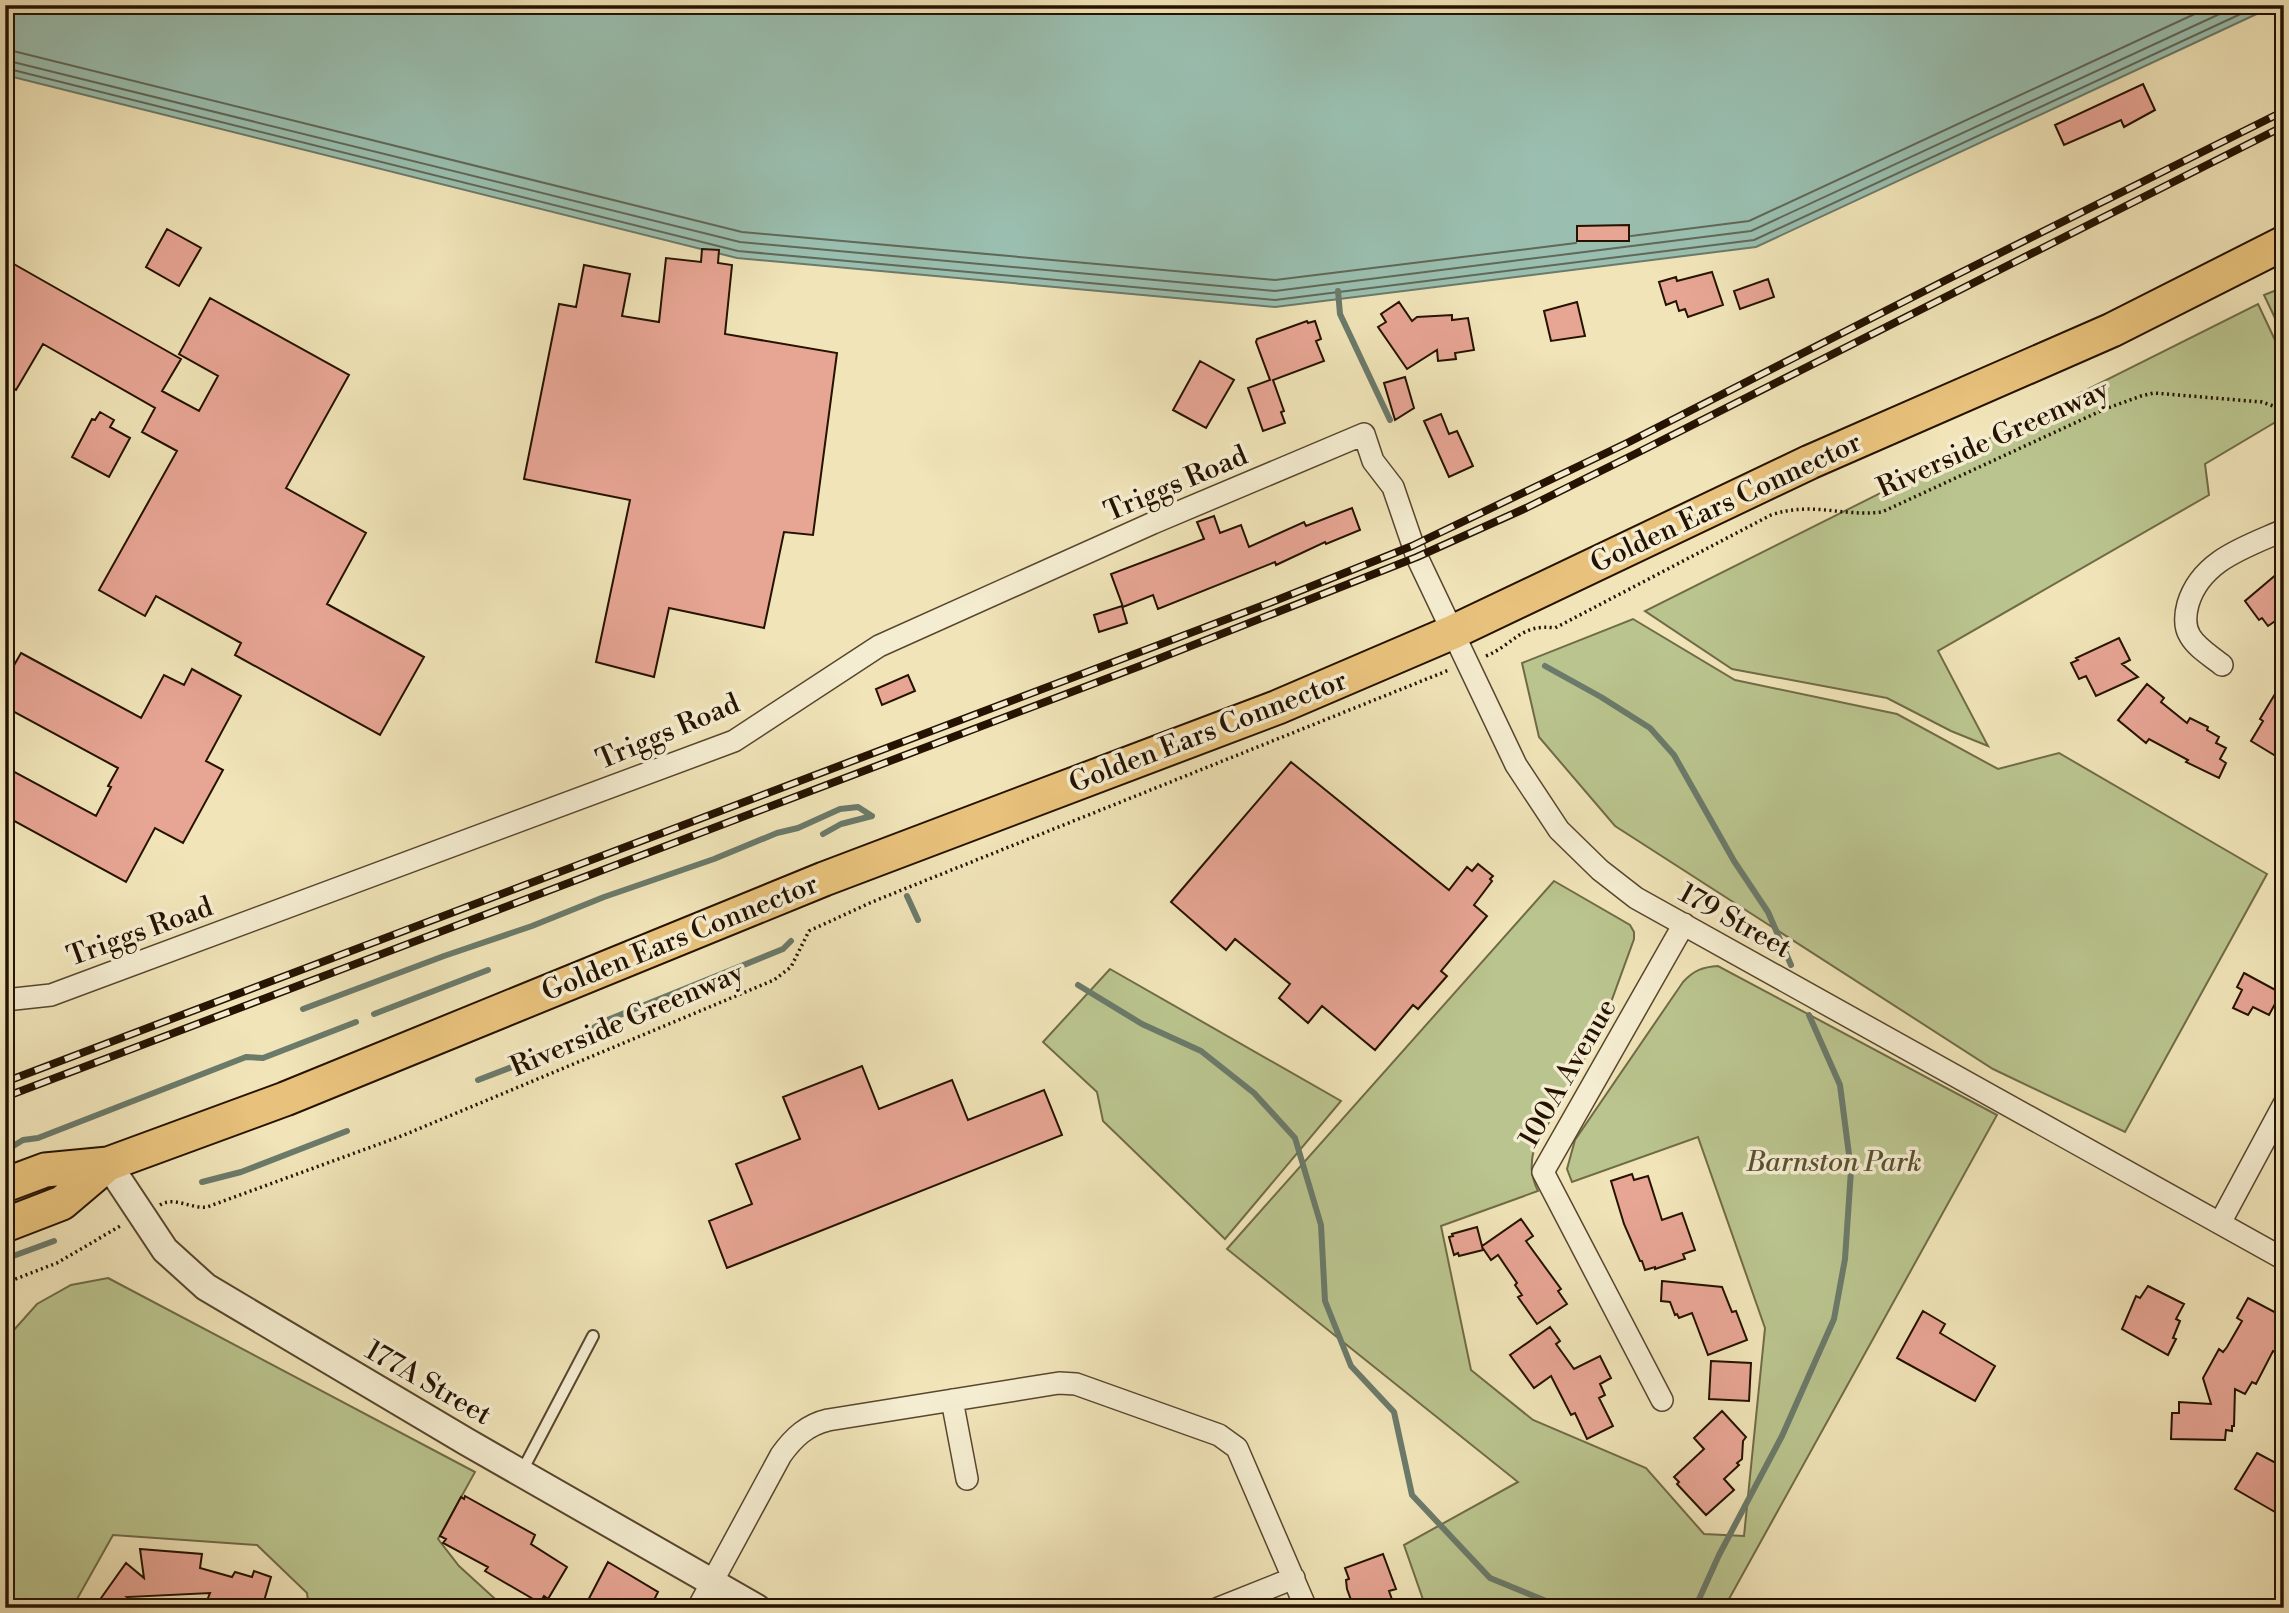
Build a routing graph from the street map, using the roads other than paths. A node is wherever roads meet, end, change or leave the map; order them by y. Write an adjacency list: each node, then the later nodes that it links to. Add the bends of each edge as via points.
1 (2284, 243): 4 (main road, Golden Ears Connector, via 2112,330 1810,462)
2 (1364, 434): 4 (street, 179 Street, via 1373,461 1393,487 1412,546); 7 (street, Triggs Road, via 879,646 734,741 51,995)
3 (2284, 530): 5 (street, via 2227,555 2191,595 2186,629 2196,644)
4 (1454, 632): 6 (street, 179 Street, via 1516,765 1559,830 1636,898); 9 (main road, Golden Ears Connector, via 1279,707 837,874 285,1099)
5 (2222, 665)
6 (1685, 924): 11 (street, 179 Street); 16 (street, 100A Avenue, via 1543,1172)
7 (5, 1000)
8 (2284, 1104): 11 (street)
9 (108, 1164): 10 (main road, Golden Ears Connector, via 45,1170); 12 (main road, Golden Ears Connector, via 62,1203); 17 (street, 177A Street, via 165,1250 206,1287)
10 (5, 1185)
11 (2220, 1223): 13 (street, 179 Street)
12 (5, 1224)
13 (2284, 1259)
14 (593, 1336): 17 (lane)
15 (952, 1400): 18 (street); 19 (street, via 1068,1383 1219,1435 1237,1448); 20 (street, via 828,1420 801,1432 781,1455)
16 (1662, 1400)
17 (521, 1473): 20 (street, 177A Street)
18 (967, 1479)
19 (1294, 1578): 23 (street); 24 (street)
20 (712, 1583): 21 (street); 22 (street, 177A Street)
21 (698, 1608)
22 (757, 1608)
23 (1219, 1608)
24 (1306, 1608)

